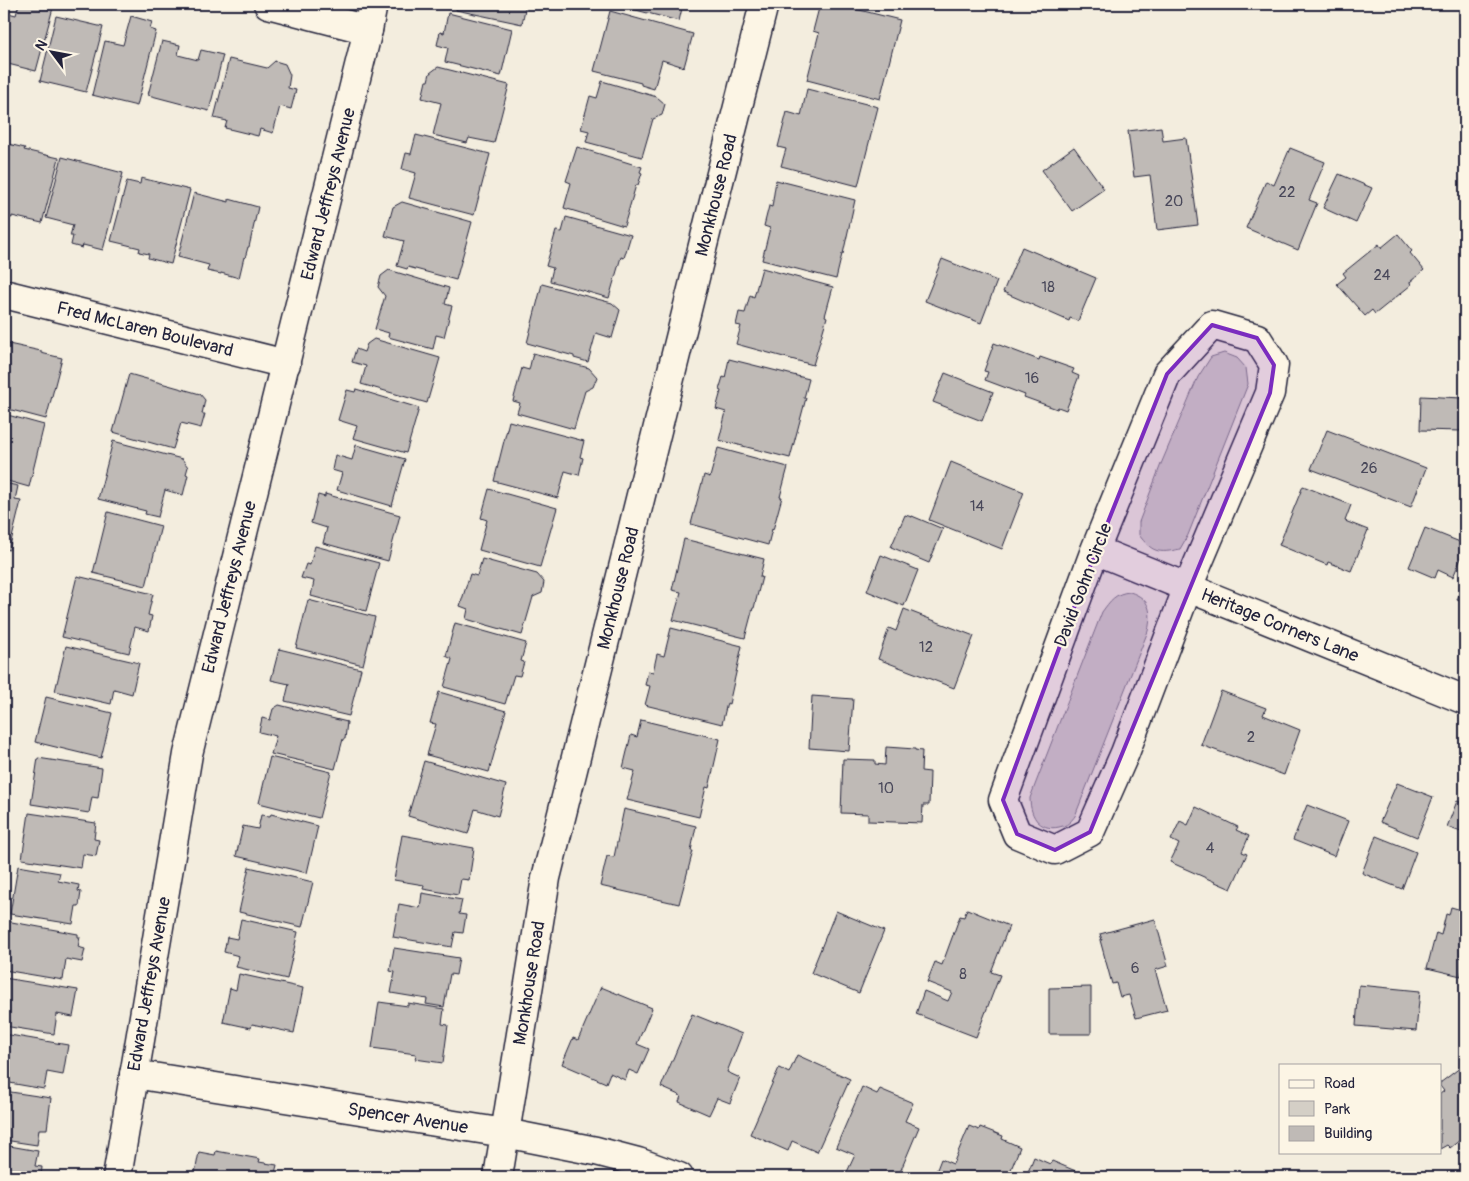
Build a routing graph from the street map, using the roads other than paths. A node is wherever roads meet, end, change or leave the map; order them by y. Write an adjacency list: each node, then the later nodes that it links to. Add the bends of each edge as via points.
1 (268, 4): 3 (street)
2 (764, 4): 10 (street, Monkhouse Road, via 546,878)
3 (370, 17): 5 (street, Edward Jeffreys Avenue)
4 (4, 294): 5 (street, Fred McLaren Boulevard)
5 (286, 364): 9 (street, Edward Jeffreys Avenue, via 188,754)
6 (1096, 550): 7 (street, Heritage Corners Lane); 7 (street, David Gohn Circle, via 1167,374 1212,325 1257,338 1274,365 1270,393); 7 (street, David Gohn Circle, via 1003,800 1017,834 1055,850 1090,832 1125,753)
7 (1188, 587): 8 (street, Heritage Corners Lane)
8 (1465, 700)
9 (134, 1074): 10 (street, Spencer Avenue); 11 (street, Edward Jeffreys Avenue)
10 (505, 1133): 12 (street, Monkhouse Road); 13 (street, Spencer Avenue, via 596,1151)
11 (117, 1177)
12 (498, 1177)
13 (679, 1177)

